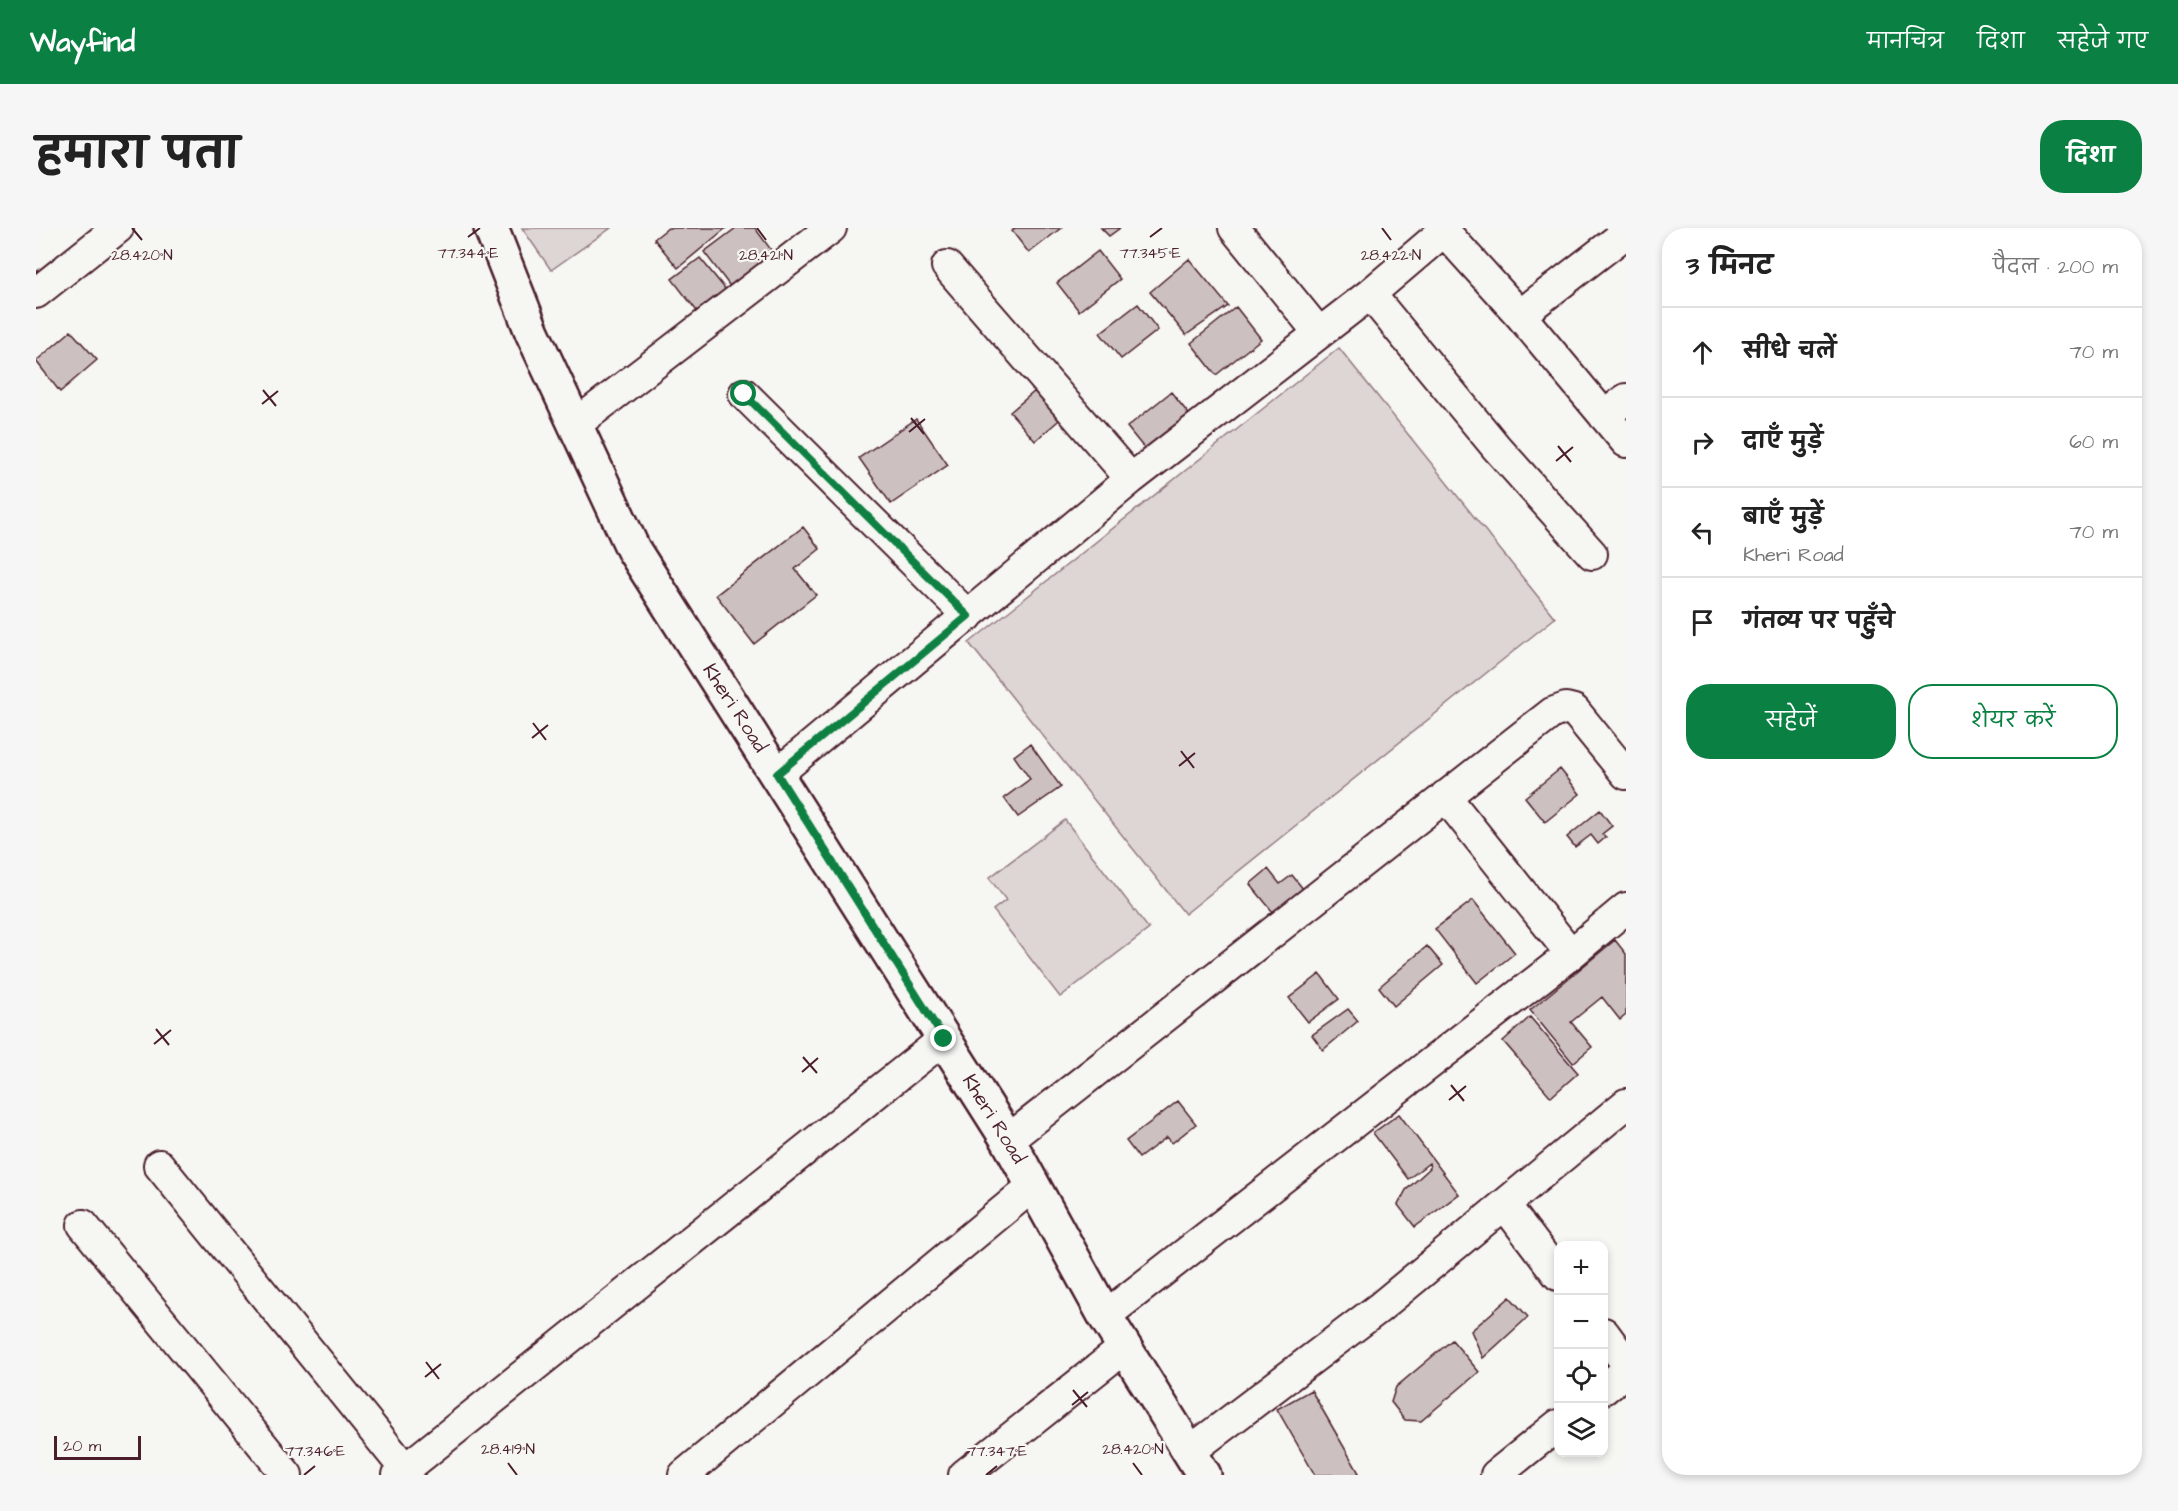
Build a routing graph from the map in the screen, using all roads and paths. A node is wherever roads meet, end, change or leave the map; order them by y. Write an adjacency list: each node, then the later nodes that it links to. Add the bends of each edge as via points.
1 (491, 228): 14 (street, Kheri Road, via 531,332)
2 (831, 228): 14 (street)
3 (1234, 228): 11 (street)
4 (110, 230): 8 (street)
5 (1442, 230): 9 (street); 10 (street)
6 (1626, 233): 10 (street)
7 (947, 266): 16 (street)
8 (36, 293)
9 (1370, 294): 11 (street); 17 (street, via 1496,447)
10 (1520, 315): 13 (street)
11 (1319, 333): 16 (street)
12 (744, 394): 18 (street)
13 (1615, 407): 15 (street)
14 (576, 424): 19 (street, Kheri Road, via 633,549)
15 (1626, 442)
16 (1131, 479): 18 (street)
17 (1592, 554)
18 (968, 616): 19 (street)
19 (777, 774): 24 (street, Kheri Road)
20 (1626, 774): 21 (street, via 1579,715 1566,708 1552,713)
21 (1445, 796): 23 (street); 26 (street)
22 (1626, 908): 23 (street)
23 (1571, 954): 32 (street)
24 (944, 1039): 26 (street, Kheri Road); 40 (street)
25 (1626, 1104): 29 (street)
26 (1008, 1140): 28 (street, Kheri Road)
27 (159, 1165): 40 (street)
28 (1034, 1185): 32 (street, Kheri Road); 42 (street)
29 (1505, 1205): 31 (street); 39 (street)
30 (83, 1225): 41 (street)
31 (1554, 1270)
32 (1105, 1316): 34 (street, Kheri Road)
33 (1608, 1338): 35 (street)
34 (1125, 1348): 39 (street, Kheri Road); 43 (street)
35 (1626, 1363)
36 (1626, 1371): 37 (street)
37 (1608, 1386)
38 (1554, 1428): 44 (street)
39 (1197, 1463)
40 (401, 1472)
41 (287, 1475)
42 (684, 1475)
43 (964, 1475)
44 (1496, 1475)

